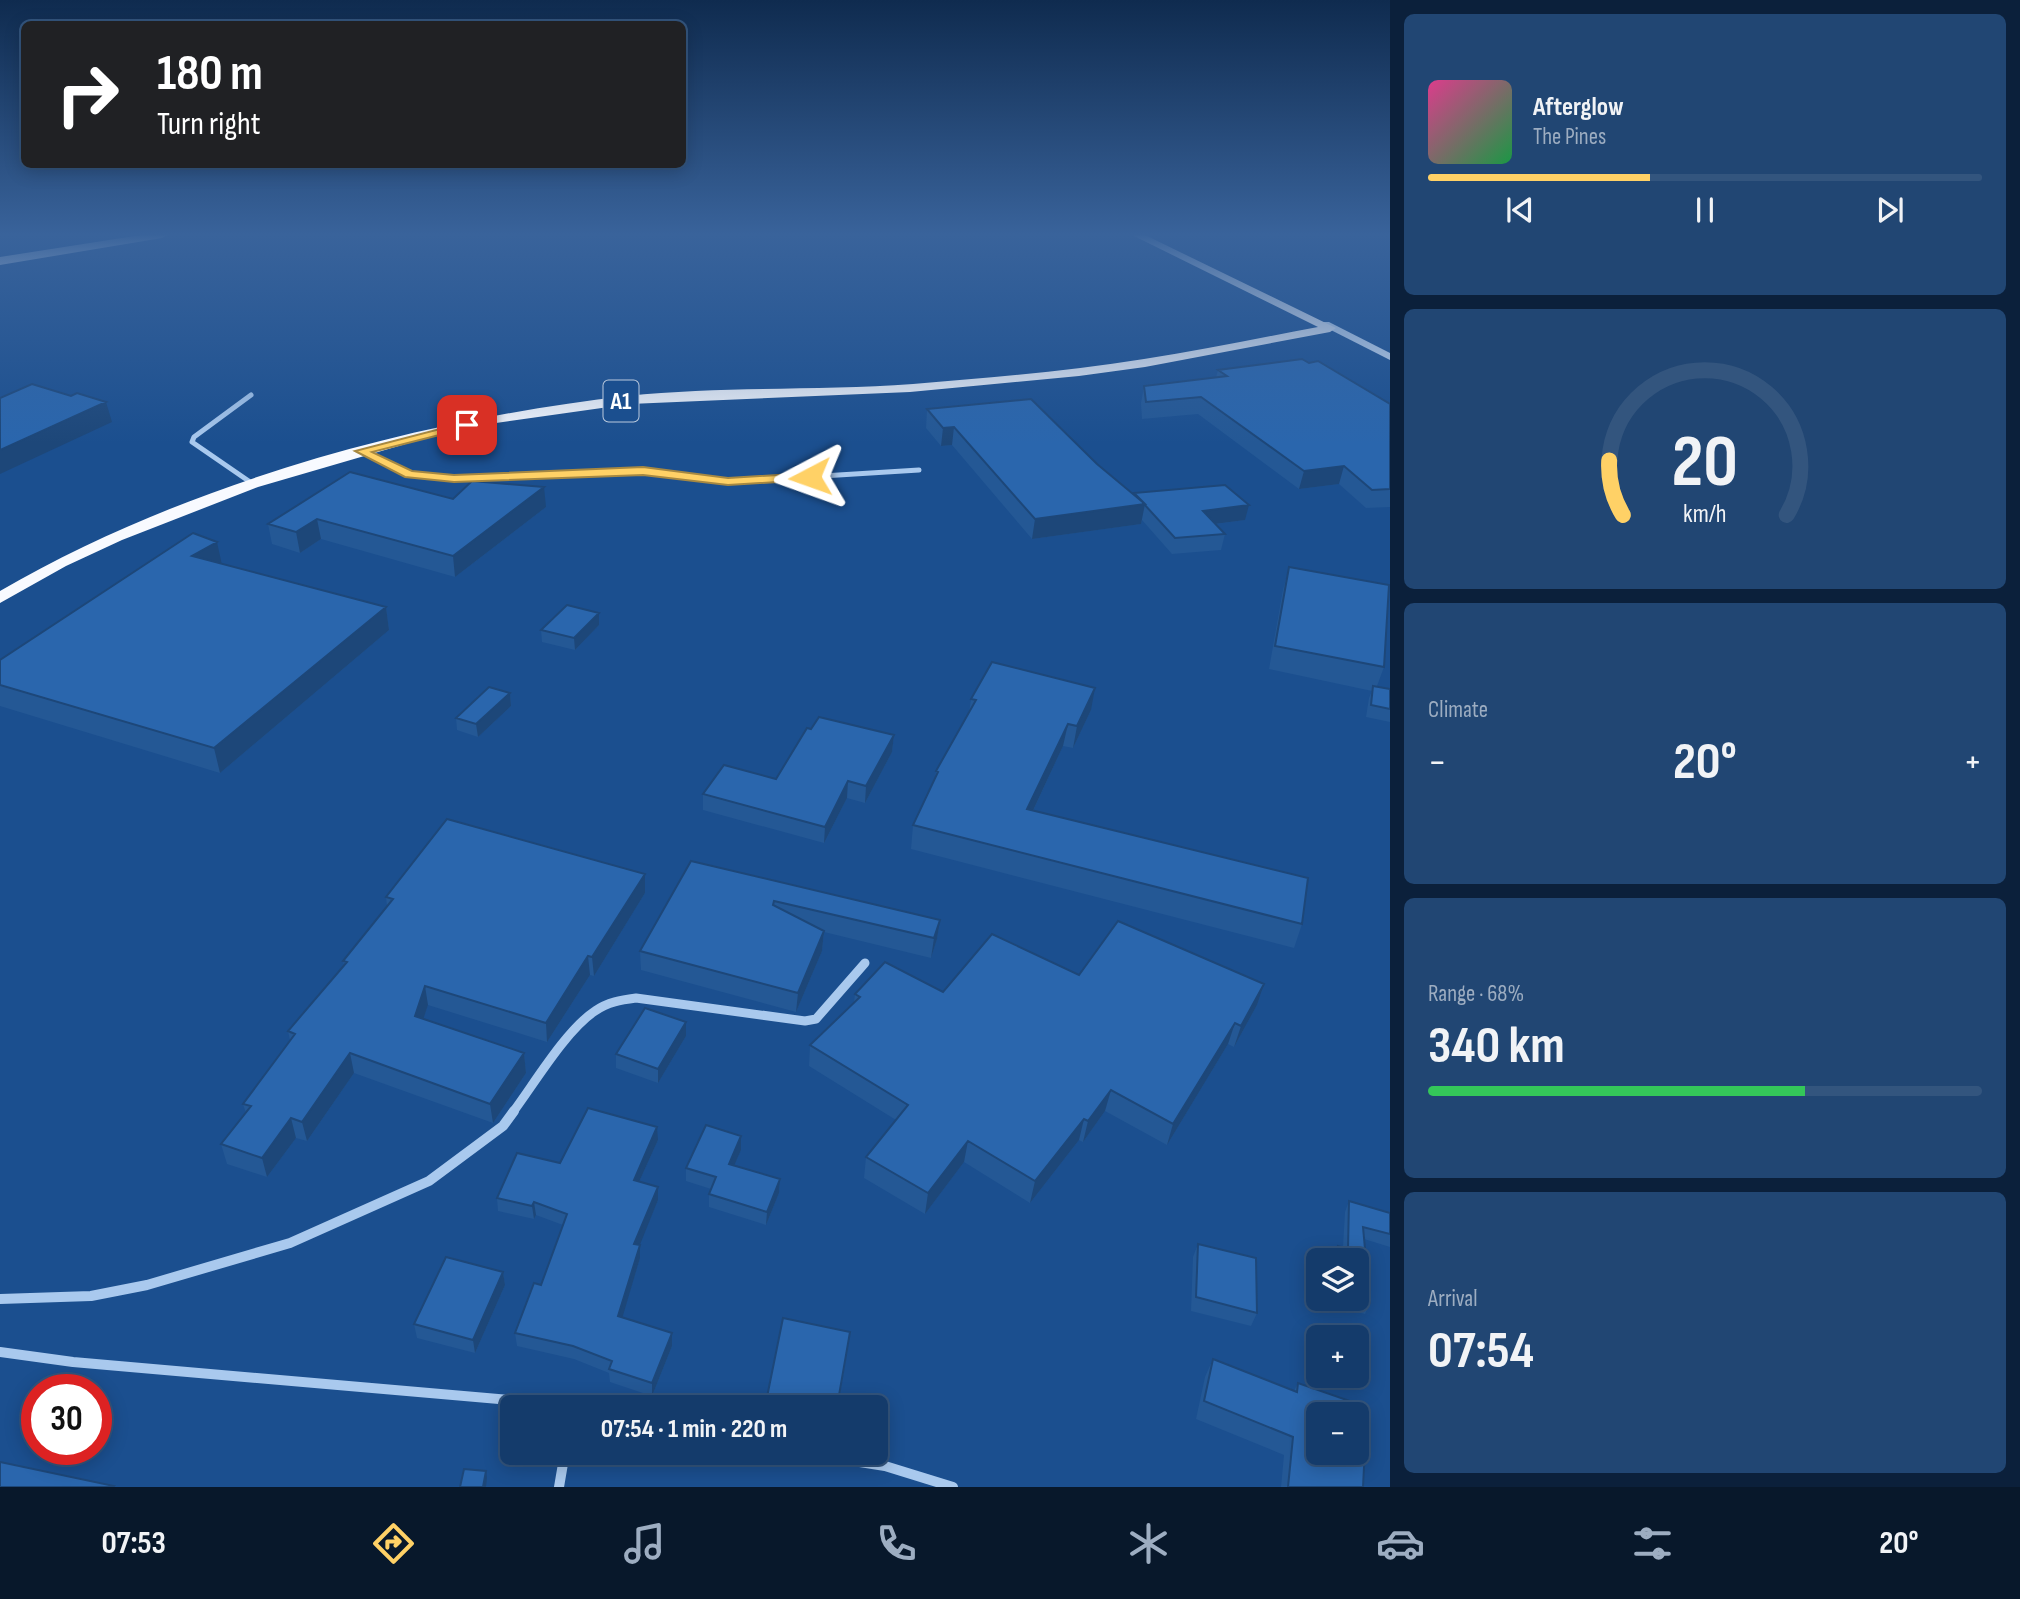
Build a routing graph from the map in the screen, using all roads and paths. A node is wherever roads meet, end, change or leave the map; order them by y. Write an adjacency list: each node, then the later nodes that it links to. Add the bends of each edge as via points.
1 (1279, 304): 4 (highway, via 1292,318)
2 (1283, 304): 3 (highway)
3 (1326, 324): 4 (highway, A1, via 1329,328 1324,331); 5 (main road)
4 (1273, 338): 7 (highway, A1, via 1145,363 974,383 630,400 423,434)
5 (1390, 357)
6 (251, 395): 9 (street, via 192,442)
7 (361, 451): 8 (street, via 410,475 454,478 643,471 728,482); 9 (highway, A1)
8 (919, 470)
9 (253, 484): 10 (highway, A1, via 116,537)
10 (0, 598)
11 (865, 963): 12 (street, via 816,1019 810,1020 636,998 614,1001 594,1011 574,1030 503,1126 429,1181 290,1243 147,1285 91,1296)
12 (0, 1299)
13 (0, 1352): 14 (street)
14 (500, 1399)
15 (563, 1465): 17 (street)
16 (879, 1465): 18 (street)
17 (559, 1487)
18 (953, 1487)

